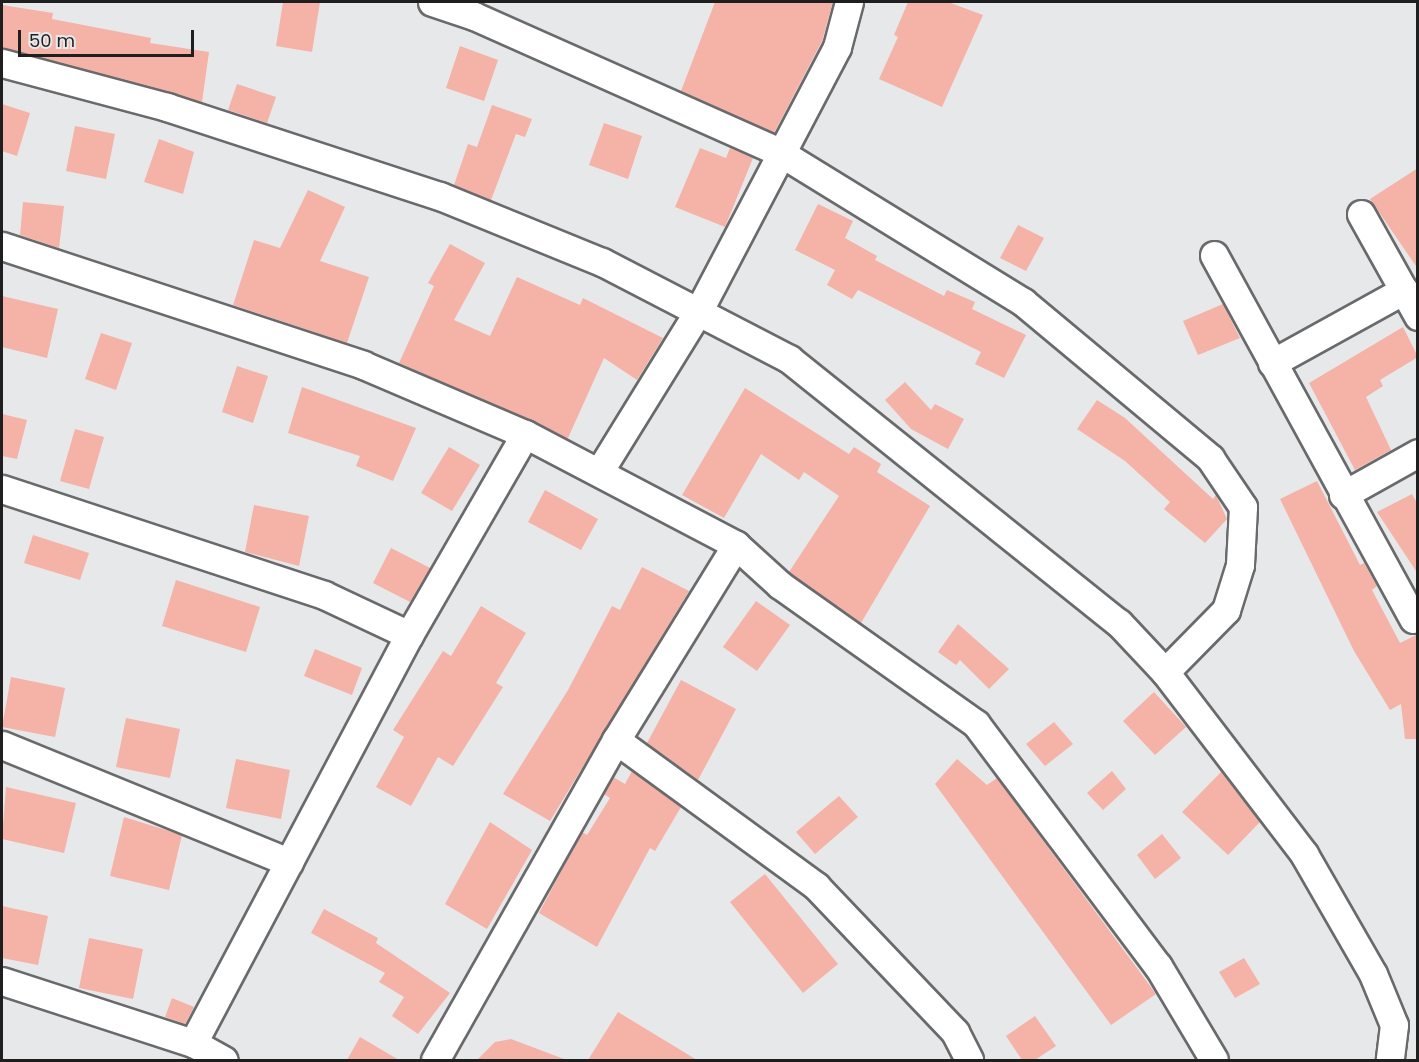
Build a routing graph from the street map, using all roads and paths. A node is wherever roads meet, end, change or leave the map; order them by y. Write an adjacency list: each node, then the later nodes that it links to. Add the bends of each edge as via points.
1 (432, 2): 4 (street, via 474,16)
2 (849, 2): 4 (street, via 837,47)
3 (2, 63): 9 (street, via 167,106 440,196 602,262)
4 (781, 153): 9 (street); 20 (street, via 1023,302 1210,458 1243,507 1240,565 1226,610)
5 (1362, 214): 8 (street)
6 (2, 246): 12 (street, via 363,365)
7 (1214, 255): 11 (street)
8 (1404, 290): 10 (street); 11 (street)
9 (698, 312): 14 (street); 20 (street, via 789,359 1119,623)
10 (1418, 316)
11 (1272, 363): 16 (street)
12 (525, 434): 14 (street); 19 (street)
13 (1418, 453): 16 (street)
14 (599, 472): 17 (street)
15 (2, 489): 19 (street, via 324,595)
16 (1342, 495): 18 (street)
17 (736, 545): 21 (street); 29 (street, via 780,585 976,724 1158,966)
18 (1413, 619)
19 (409, 635): 23 (street)
20 (1165, 672): 30 (street, via 1310,864 1394,1025)
21 (616, 740): 27 (street); 28 (street, via 816,885 955,1032)
22 (2, 745): 23 (street)
23 (289, 862): 25 (street)
24 (2, 981): 25 (street)
25 (193, 1043): 26 (street)
26 (224, 1060)
27 (435, 1060)
28 (969, 1060)
29 (1214, 1060)
30 (1390, 1060)

